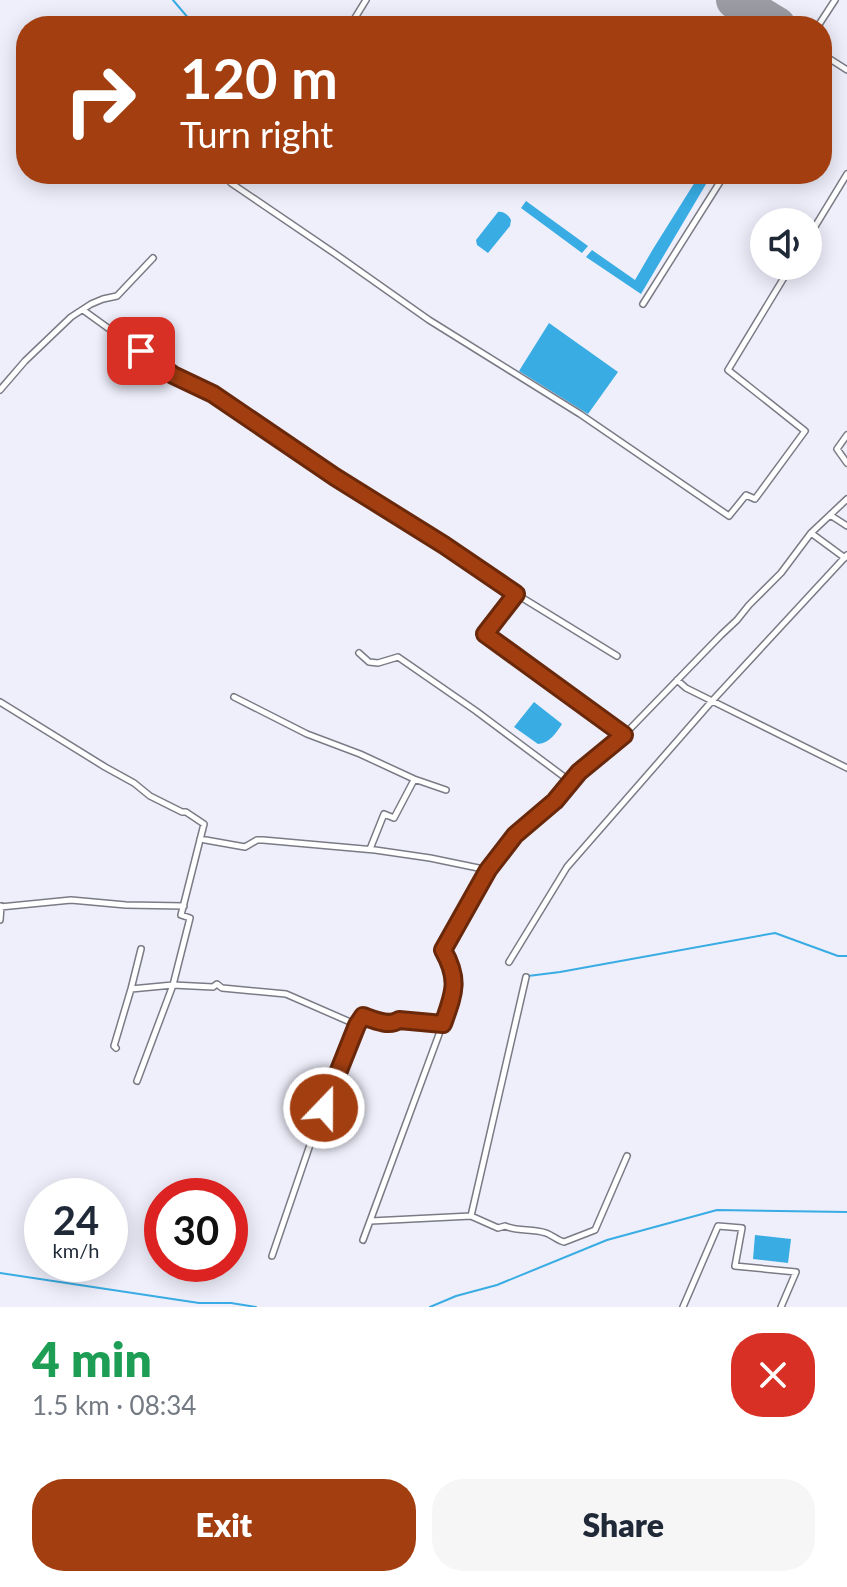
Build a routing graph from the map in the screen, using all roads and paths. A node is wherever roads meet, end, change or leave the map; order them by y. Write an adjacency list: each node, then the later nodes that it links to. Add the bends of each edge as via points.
1 (847, 174): 4 (street)
2 (232, 184): 6 (street, via 729,516 746,495 755,499 805,431 728,370)
3 (719, 184): 7 (street)
4 (822, 215)
5 (153, 258): 8 (street, via 117,296)
6 (783, 280)
7 (643, 304)
8 (83, 310): 9 (street); 17 (street, via 173,375 213,394)
9 (0, 390)
10 (847, 435): 11 (street, via 837,449)
11 (847, 463)
12 (847, 499): 13 (street)
13 (830, 515): 14 (street); 15 (street)
14 (847, 526)
15 (811, 533): 16 (street); 20 (street, via 781,573)
16 (846, 557): 22 (street)
17 (516, 594): 19 (street); 24 (street, via 485,634)
18 (359, 653): 27 (street, via 378,663 398,657)
19 (617, 656)
20 (677, 680): 22 (street); 24 (street)
21 (234, 697): 26 (street)
22 (712, 701): 25 (street); 36 (street, via 567,867)
23 (0, 702): 29 (street, via 204,824)
24 (624, 735): 27 (street)
25 (847, 768)
26 (414, 779): 28 (street); 30 (street, via 394,818 384,814)
27 (571, 782): 31 (street, via 515,835)
28 (446, 790)
29 (200, 839): 30 (street, via 245,847 263,840); 33 (street)
30 (370, 849): 31 (street)
31 (488, 870): 40 (street, via 443,950 454,979)
32 (0, 906): 33 (street, via 71,900); 34 (street)
33 (184, 906): 38 (street, via 181,915 190,918)
34 (0, 920)
35 (141, 949): 39 (street)
36 (509, 962)
37 (526, 977): 45 (street)
38 (173, 985): 39 (street); 41 (street, via 217,984 286,994); 43 (street)
39 (131, 989): 42 (street)
40 (443, 1024): 41 (street, via 395,1024 363,1016); 46 (street)
41 (357, 1025): 48 (street)
42 (116, 1048)
43 (137, 1081)
44 (627, 1156): 45 (street, via 590,1233 560,1242 549,1233 498,1228)
45 (471, 1216): 46 (street)
46 (371, 1221): 47 (street)
47 (363, 1240)
48 (272, 1256)
49 (683, 1307): 50 (street, via 718,1226 742,1228 735,1266 796,1272)
50 (781, 1307)

